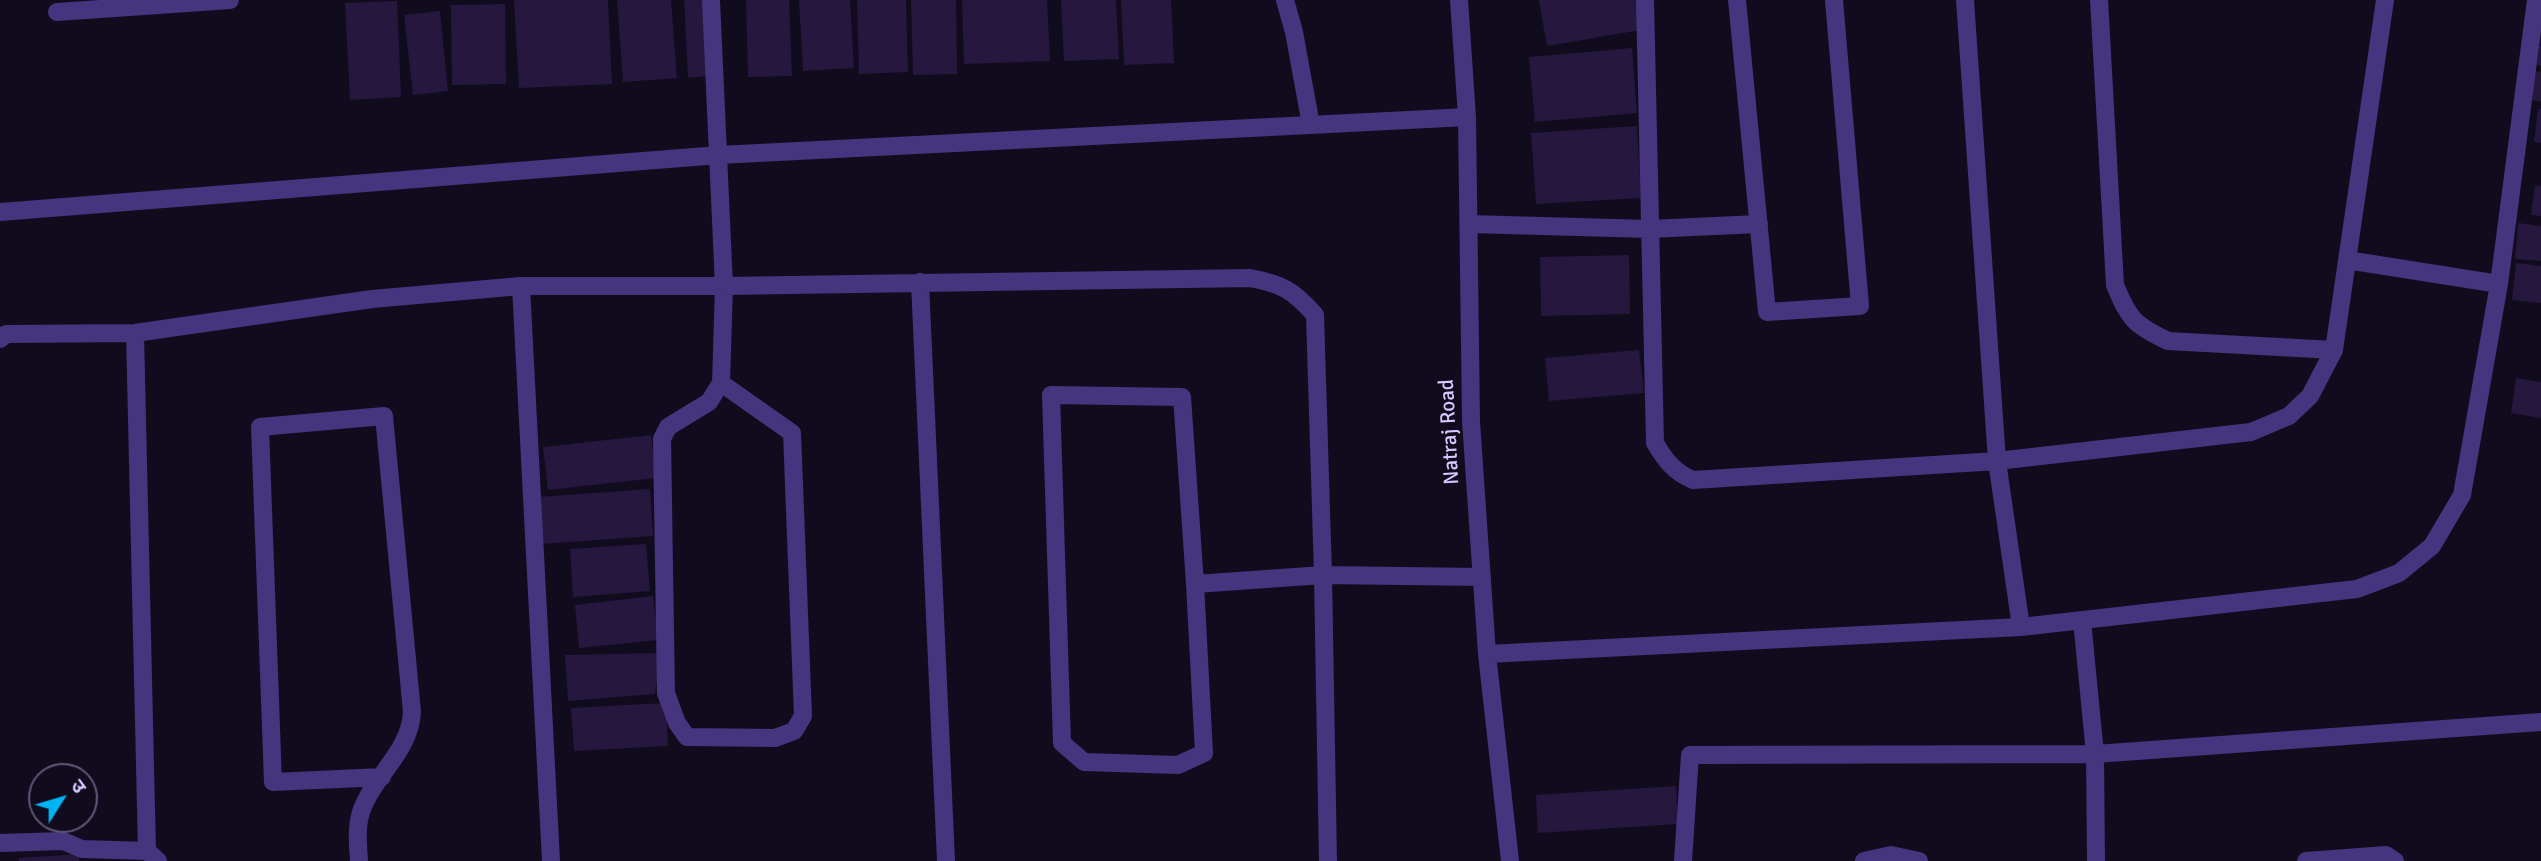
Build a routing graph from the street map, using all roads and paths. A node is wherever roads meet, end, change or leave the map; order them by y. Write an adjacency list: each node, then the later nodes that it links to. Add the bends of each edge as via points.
1 (230, 0): 12 (street)
2 (711, 0): 15 (street)
3 (1285, 0): 14 (street)
4 (1459, 0): 13 (street, Natraj Road)
5 (1645, 0): 19 (street)
6 (1737, 0): 18 (street)
7 (1834, 0): 18 (street, via 1860,306 1767,312)
8 (1965, 0): 29 (street)
9 (2099, 0): 27 (street, via 2115,285 2126,312 2168,341)
10 (2385, 0): 20 (street)
11 (2536, 0): 22 (street)
12 (57, 12)
13 (1468, 117): 14 (street); 17 (street, Natraj Road)
14 (1311, 125): 15 (street)
15 (719, 155): 16 (street); 24 (street)
16 (0, 212)
17 (1469, 224): 19 (street); 31 (street, Natraj Road, via 1471,421)
18 (1759, 224): 19 (street)
19 (1650, 229): 29 (street, via 1655,443 1679,474 1693,480)
20 (2347, 260): 22 (street); 27 (street)
21 (920, 282): 24 (street); 30 (street, via 1250,278 1276,282 1296,293 1315,315); 43 (street)
22 (2499, 284): 33 (street, via 2462,495 2432,546 2399,573 2357,589)
23 (521, 286): 24 (street); 25 (street, via 372,299); 42 (street)
24 (724, 286): 28 (street)
25 (135, 332): 26 (street, via 6,334); 40 (street)
26 (0, 339)
27 (2334, 350): 29 (street, via 2310,396 2289,416 2251,432)
28 (721, 383): 28 (street, via 792,433 803,716 794,731 775,738 687,737 666,693 662,439 668,427 709,402)
29 (1997, 461): 34 (street)
30 (1323, 575): 31 (street); 32 (street); 44 (street)
31 (1482, 577): 35 (street, Natraj Road)
32 (1195, 584): 32 (street, via 1182,397 1051,395 1062,743 1084,762 1178,765 1204,753)
33 (2081, 620): 34 (street); 37 (street)
34 (2021, 627): 35 (street)
35 (1487, 654): 45 (street, Natraj Road)
36 (2541, 722): 37 (street)
37 (2095, 754): 46 (street, via 1690,755); 49 (street)
38 (382, 777): 38 (street, via 273,782 260,427 384,416 412,727); 41 (street, via 360,814)
39 (0, 844): 40 (street, via 63,841 82,849)
40 (153, 856)
41 (359, 861)
42 (551, 861)
43 (946, 861)
44 (1328, 861)
45 (1510, 861)
46 (1683, 861)
47 (1864, 861): 48 (street, via 1891,855)
48 (1919, 861)
49 (2096, 861)
50 (2306, 861): 51 (street, via 2386,855)
51 (2395, 861)

